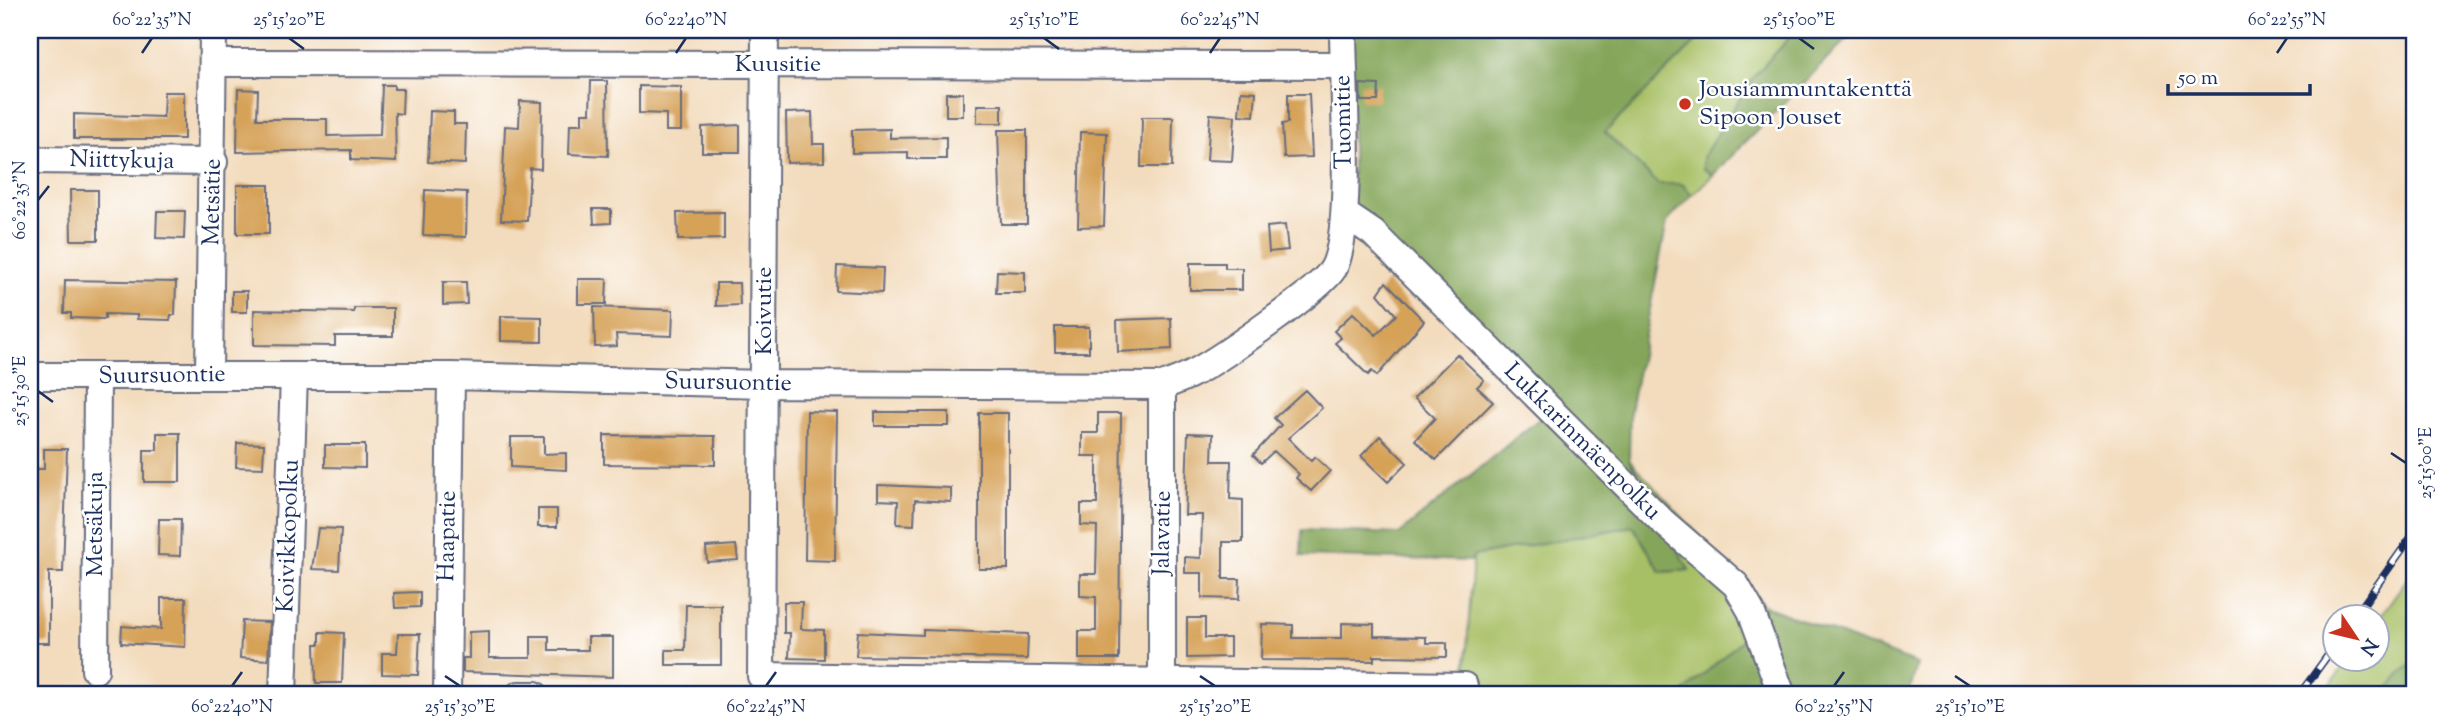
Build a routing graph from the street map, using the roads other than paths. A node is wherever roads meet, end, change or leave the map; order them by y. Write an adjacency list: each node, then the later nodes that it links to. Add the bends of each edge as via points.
1 (213, 30): 4 (street, Metsätie)
2 (765, 30): 5 (street, Koivutie)
3 (1343, 30): 6 (street, Tuomitie)
4 (213, 63): 5 (street, Kuusitie); 8 (street, Metsätie)
5 (766, 65): 6 (street, Kuusitie); 15 (street, Koivutie)
6 (1343, 65): 9 (street, Tuomitie)
7 (30, 160): 8 (street, Niittykuja)
8 (214, 162): 10 (street, Metsätie)
9 (1345, 214): 16 (street, Suursuontie, via 1335,262 1318,284 1196,372); 24 (street, Lukkarinmäenpolku, via 1373,233 1662,521 1736,585 1751,611)
10 (209, 375): 12 (street, Suursuontie); 14 (street, Suursuontie)
11 (30, 376): 14 (street, Suursuontie)
12 (294, 376): 13 (street, Suursuontie); 20 (street, Koivikkopolku)
13 (451, 376): 15 (street, Suursuontie); 21 (street, Haapatie)
14 (97, 377): 17 (street, Metsäkuja)
15 (765, 384): 16 (street, Suursuontie); 18 (street, Koivutie, via 761,676)
16 (1162, 386): 18 (street, Jalavatie)
17 (95, 670)
18 (1162, 680): 19 (street)
19 (1464, 686)
20 (283, 695)
21 (447, 695)
22 (519, 695): 23 (street)
23 (535, 695)
24 (1782, 695)

